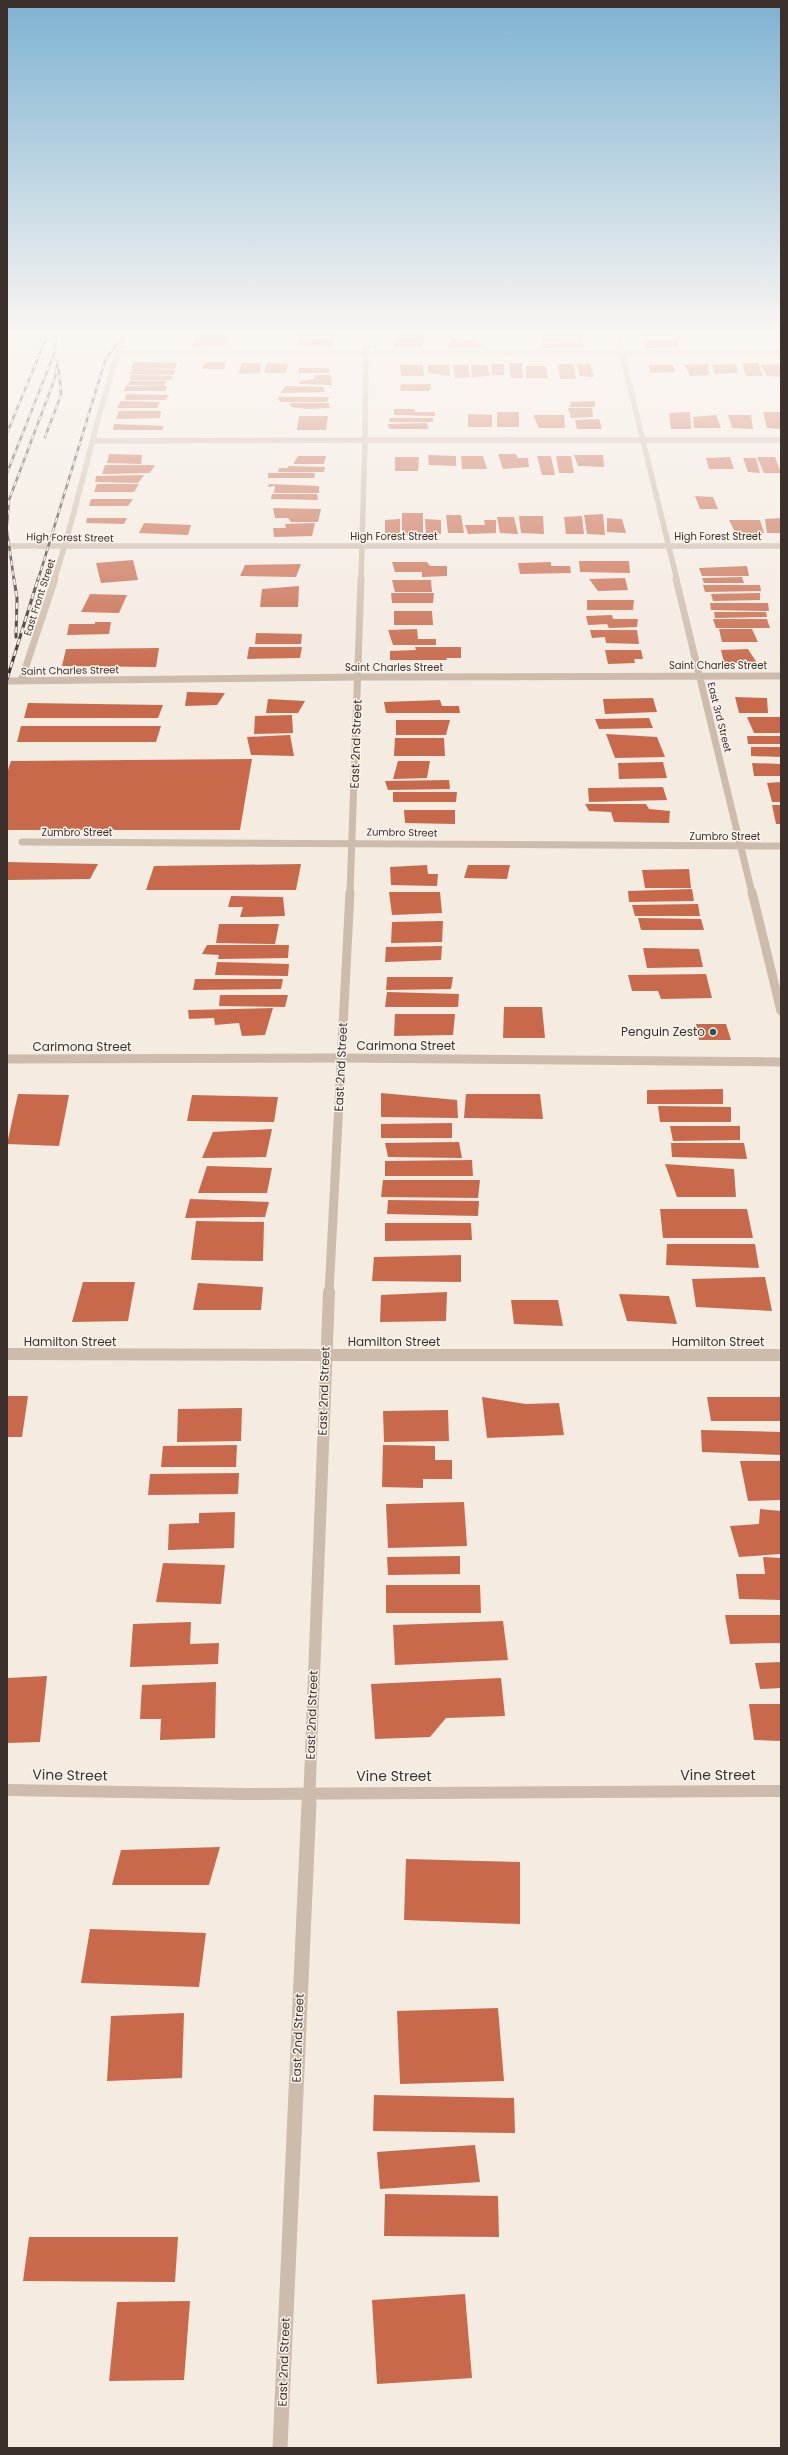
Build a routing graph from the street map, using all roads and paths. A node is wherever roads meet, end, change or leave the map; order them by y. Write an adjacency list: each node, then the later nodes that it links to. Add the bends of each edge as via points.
1 (90, 449): 8 (street, East Front Street)
2 (365, 449): 5 (street, East 2nd Street)
3 (644, 449): 6 (street, East 3rd Street)
4 (7, 546): 8 (street, High Forest Street)
5 (361, 546): 6 (street, High Forest Street); 8 (street, High Forest Street); 11 (street, East 2nd Street)
6 (668, 546): 7 (street, High Forest Street); 9 (street, East 3rd Street)
7 (781, 546)
8 (65, 547): 13 (street, East Front Street)
9 (699, 675): 10 (street, Saint Charles Street); 11 (street, Saint Charles Street); 16 (street, East 3rd Street)
10 (781, 676)
11 (358, 677): 13 (street, Saint Charles Street); 15 (street, East 2nd Street)
12 (7, 681): 13 (street, Saint Charles Street)
13 (22, 681)
14 (22, 842): 15 (street, Zumbro Street)
15 (353, 842): 16 (street, Zumbro Street); 19 (street, East 2nd Street)
16 (741, 846): 17 (street, Zumbro Street); 18 (street, East 3rd Street)
17 (781, 846)
18 (781, 1011)
19 (342, 1058): 20 (street, Carimona Street); 21 (street, Carimona Street); 23 (street, East 2nd Street)
20 (7, 1059)
21 (781, 1062)
22 (7, 1354): 23 (street, Hamilton Street)
23 (326, 1354): 24 (street, Hamilton Street); 27 (street, East 2nd Street)
24 (781, 1355)
25 (7, 1790): 27 (street, Vine Street)
26 (781, 1791): 27 (street, Vine Street)
27 (308, 1794): 28 (street, East 2nd Street)
28 (280, 2448)

